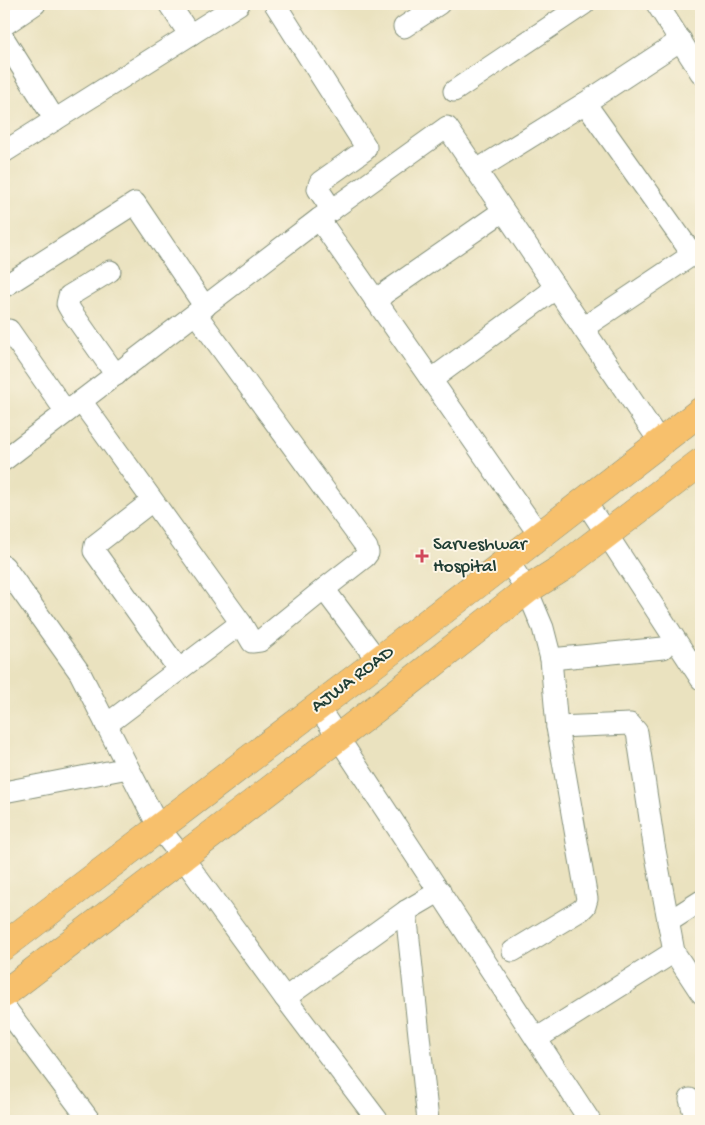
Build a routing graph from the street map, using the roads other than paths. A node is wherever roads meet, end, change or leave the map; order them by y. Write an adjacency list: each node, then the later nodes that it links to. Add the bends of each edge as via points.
1 (35, 4): 8 (street)
2 (169, 4): 10 (street)
3 (240, 4): 10 (street)
4 (275, 4): 20 (street, via 366,147 320,182 318,189)
5 (439, 4): 9 (street)
6 (584, 4): 14 (street)
7 (657, 4): 12 (street)
8 (4, 25)
9 (404, 27)
10 (190, 35): 16 (street)
11 (4, 39): 16 (street)
12 (681, 40): 13 (street); 15 (street)
13 (699, 65)
14 (454, 91)
15 (585, 103): 18 (street); 21 (street)
16 (55, 120): 17 (street)
17 (4, 152)
18 (477, 170): 19 (street); 20 (street, via 447,127)
19 (503, 211): 24 (street); 25 (street)
20 (325, 215): 25 (street); 26 (street)
21 (697, 252): 27 (street)
22 (110, 271): 29 (street, via 70,296 67,304)
23 (4, 286): 26 (street, via 134,203)
24 (556, 288): 27 (street); 30 (street)
25 (374, 300): 30 (street)
26 (200, 310): 29 (street); 42 (street, via 367,548 365,557)
27 (583, 328): 33 (street)
28 (9, 330): 31 (street)
29 (116, 375): 31 (street)
30 (431, 380): 39 (street)
31 (73, 407): 34 (street); 36 (street)
32 (701, 411): 33 (main road, AJWA ROAD)
33 (660, 442): 37 (main road, AJWA ROAD)
34 (4, 460)
35 (701, 462): 38 (main road, AJWA ROAD)
36 (152, 501): 44 (street); 48 (street, via 95,544 94,551)
37 (585, 501): 38 (street); 39 (main road, AJWA ROAD)
38 (607, 533): 43 (main road, AJWA ROAD); 49 (street)
39 (540, 536): 40 (main road, AJWA ROAD)
40 (508, 561): 43 (street); 47 (main road, AJWA ROAD)
41 (4, 566): 51 (street, via 80,673)
42 (324, 589): 44 (street, via 260,642 252,642); 47 (street)
43 (527, 590): 46 (street, via 543,628); 53 (main road, AJWA ROAD)
44 (240, 623): 48 (street)
45 (663, 648): 46 (street)
46 (551, 659): 52 (street)
47 (378, 661): 50 (main road, AJWA ROAD)
48 (179, 670): 51 (street)
49 (701, 679)
50 (318, 707): 53 (street); 56 (main road, AJWA ROAD)
51 (106, 725): 54 (street)
52 (557, 727): 61 (street, via 630,724 637,732); 63 (street, via 587,899 581,910)
53 (339, 737): 57 (main road, AJWA ROAD); 58 (street)
54 (128, 768): 55 (street); 56 (street)
55 (4, 792)
56 (159, 828): 57 (street); 62 (main road, AJWA ROAD)
57 (183, 858): 66 (main road, AJWA ROAD); 67 (street)
58 (440, 891): 60 (street); 69 (street)
59 (701, 901): 61 (street)
60 (406, 911): 67 (street); 73 (street)
61 (668, 922): 64 (street)
62 (4, 946)
63 (514, 950)
64 (674, 952): 65 (street); 69 (street)
65 (700, 988)
66 (4, 994)
67 (286, 998): 72 (street)
68 (4, 1006): 71 (street)
69 (536, 1039): 74 (street)
70 (690, 1099): 75 (street)
71 (90, 1121)
72 (378, 1121)
73 (428, 1121)
74 (590, 1121)
75 (696, 1121)

